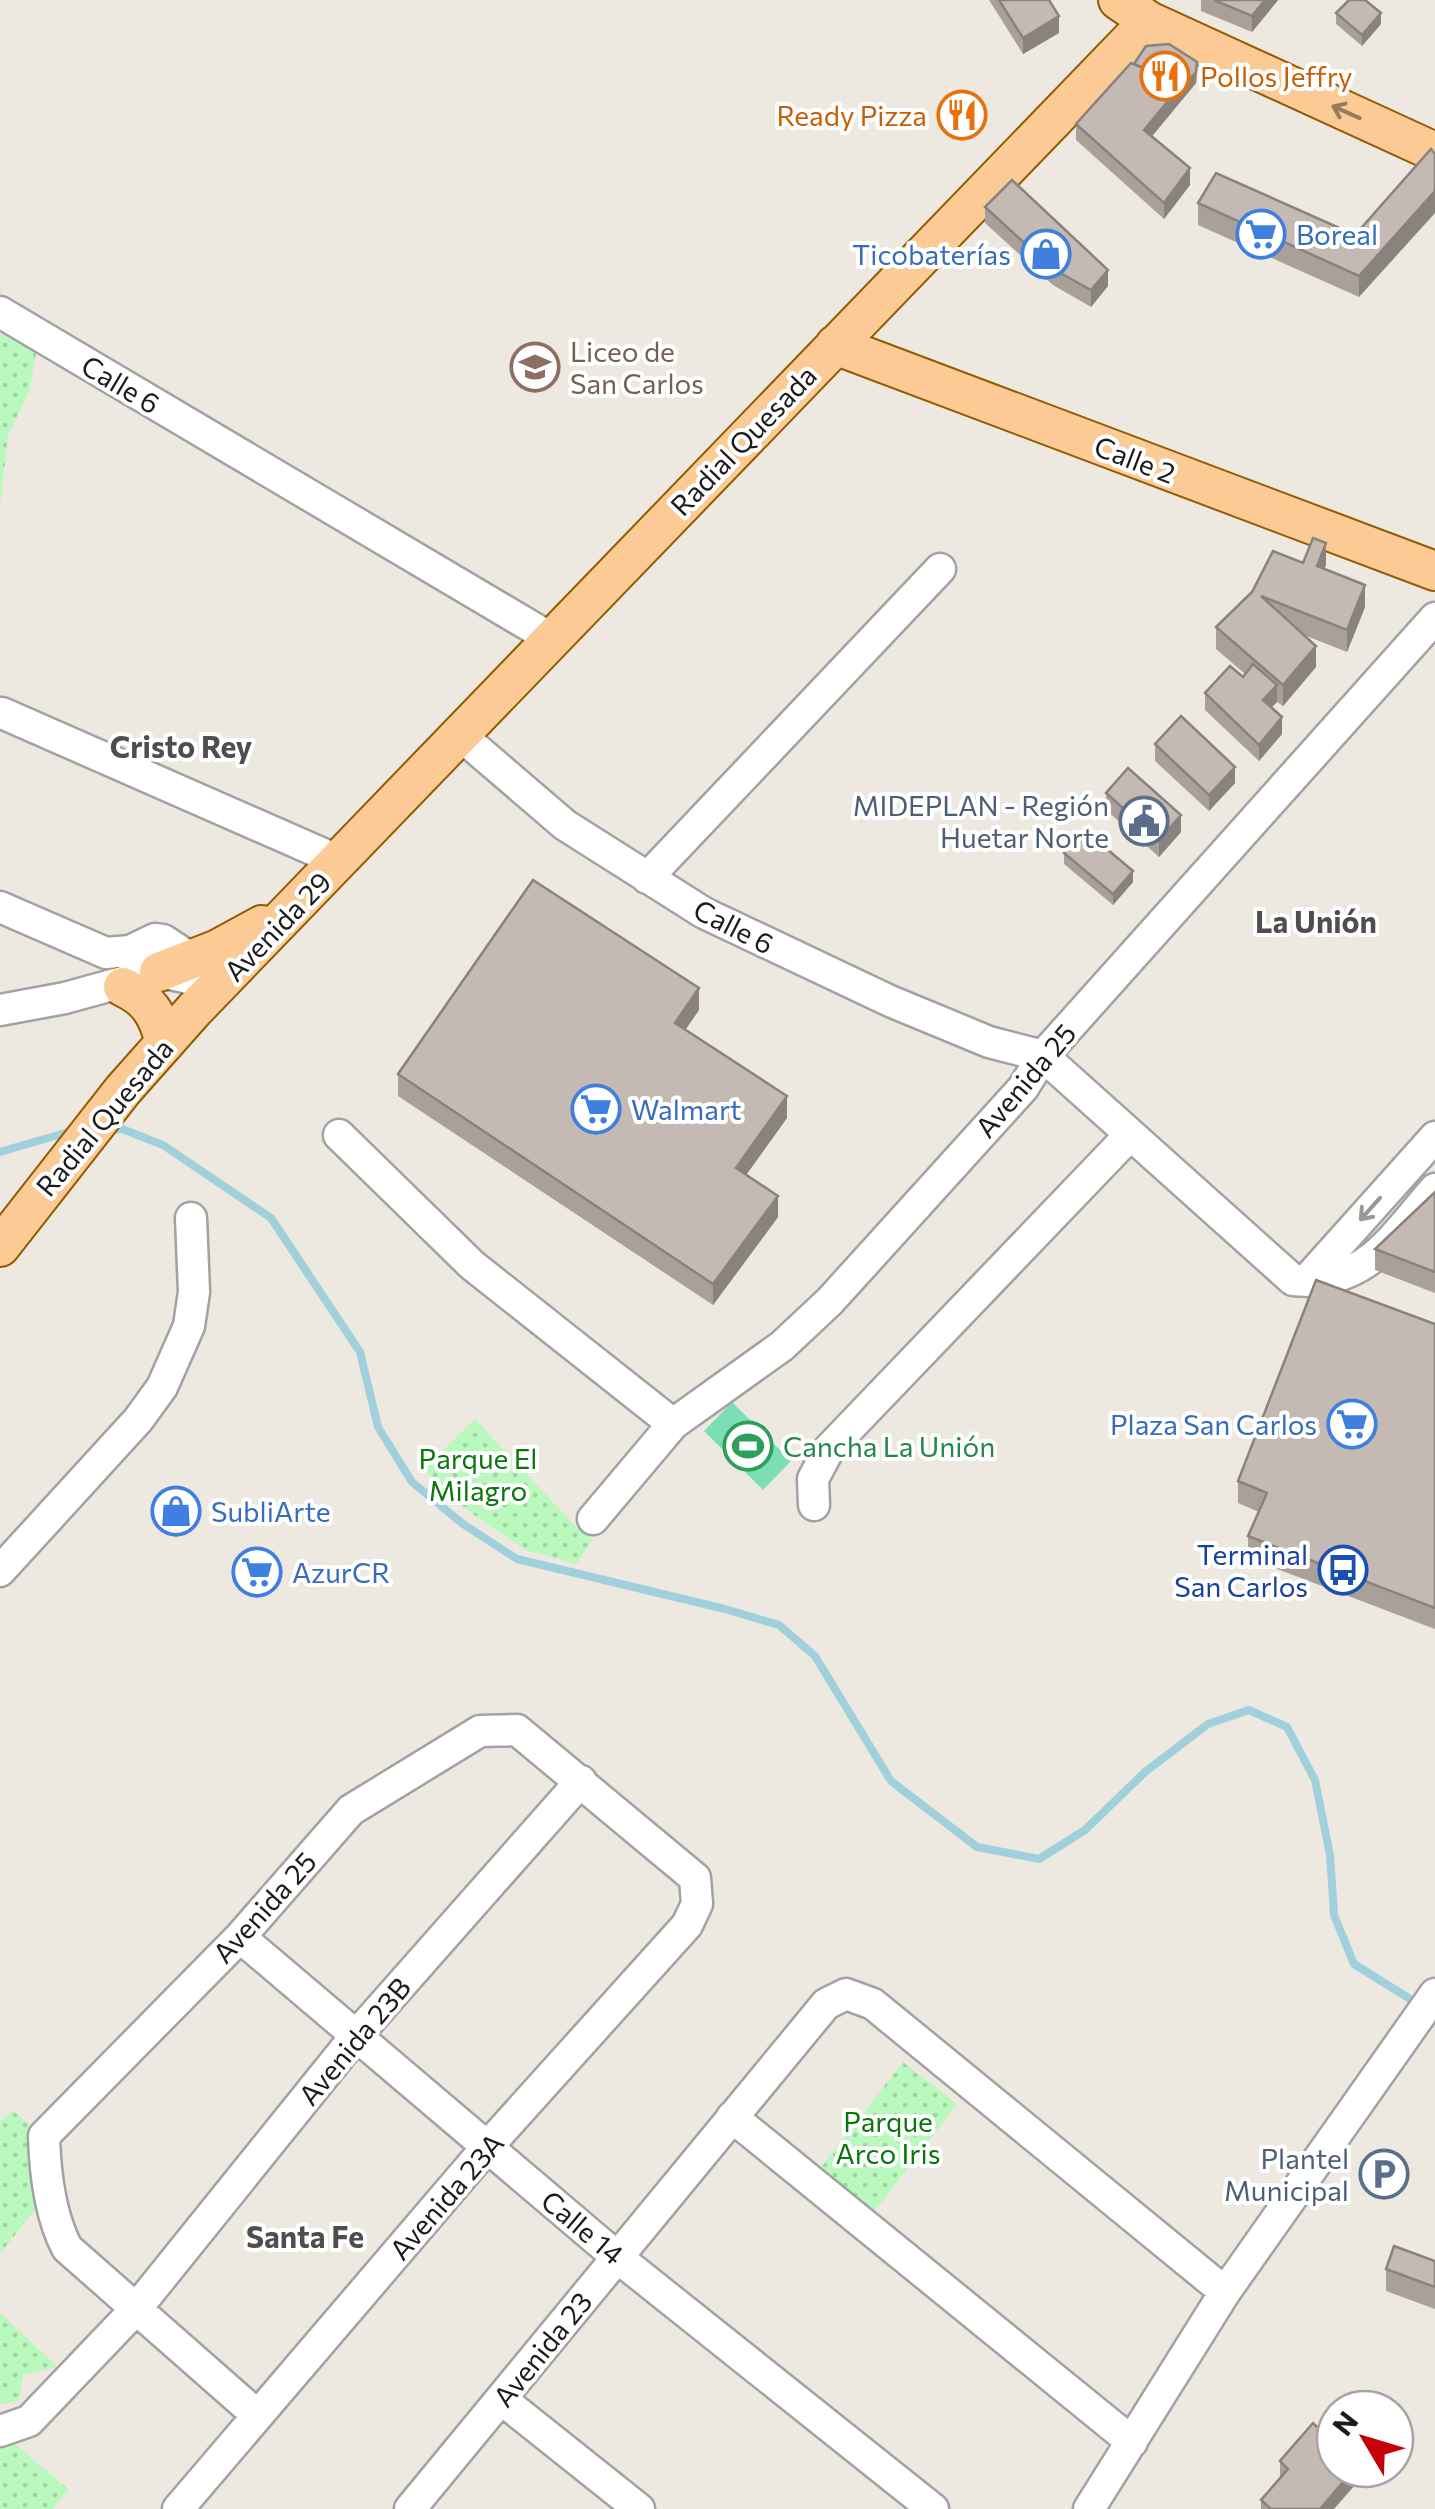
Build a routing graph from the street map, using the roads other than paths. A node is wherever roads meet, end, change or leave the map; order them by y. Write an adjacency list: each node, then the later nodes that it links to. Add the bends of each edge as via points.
1 (1118, 0): 2 (main road)
2 (1159, 10): 3 (main road, one-way to 2); 5 (main road, Radial Quesada)
3 (1435, 152)
4 (1, 314): 9 (street, Calle 6)
5 (835, 344): 7 (main road, Calle 2); 9 (main road, Radial Quesada)
6 (940, 569): 13 (street)
7 (1435, 571)
8 (1435, 618): 21 (street, Avenida 25)
9 (552, 639): 11 (main road, Radial Quesada)
10 (2, 713): 12 (street)
11 (460, 735): 12 (main road, Radial Quesada); 13 (street, Calle 6, via 565,825)
12 (340, 861): 14 (main road, Avenida 29)
13 (647, 878): 21 (street, Calle 6, via 704,913 890,1001 989,1042)
14 (306, 896): 16 (main road, via 258,928); 18 (main road, Avenida 29)
15 (0, 907): 16 (street, via 106,953 164,940)
16 (176, 966): 17 (street); 18 (street)
17 (118, 986): 18 (street); 19 (street); 20 (main road, via 137,993 156,1014)
18 (204, 1000): 20 (main road, Radial Quesada)
19 (0, 1010)
20 (165, 1043): 27 (main road, Radial Quesada)
21 (1043, 1056): 22 (street); 29 (street, Avenida 25, via 1024,1088 830,1300 782,1346)
22 (1130, 1134): 28 (street, via 1284,1274); 30 (street, via 829,1449 813,1480)
23 (339, 1135): 29 (street, via 472,1266)
24 (1435, 1137): 28 (street, one-way to 28)
25 (1435, 1189): 28 (street, via 1360,1268 1338,1279)
26 (190, 1218): 32 (street, via 189,1326 162,1386)
27 (0, 1247)
28 (1306, 1281)
29 (673, 1424): 31 (street, Avenida 25)
30 (814, 1505)
31 (593, 1519)
32 (0, 1571)
33 (580, 1781): 34 (street, Avenida 25, via 516,1730 480,1731 351,1810); 36 (street, Avenida 23B); 38 (street, Avenida 23A, via 695,1878 696,1904 688,1925)
34 (240, 1937): 36 (street, Calle 14); 41 (street, Avenida 25, via 44,2136 58,2232 67,2248)
35 (1435, 1994): 40 (street)
36 (355, 2037): 38 (street, Calle 14); 41 (street, Avenida 23B)
37 (732, 2117): 39 (street, Avenida 23); 40 (street, Avenida 23, via 826,2004 846,1994 873,2004); 45 (street)
38 (488, 2146): 39 (street, Calle 14); 43 (street, Avenida 23A)
39 (618, 2257): 42 (street, Avenida 23); 49 (street, Calle 14)
40 (1225, 2292): 45 (street)
41 (136, 2308): 43 (street); 44 (street, via 29,2421)
42 (501, 2399): 47 (street, Avenida 23); 48 (street)
43 (257, 2415): 46 (street, Avenida 23A)
44 (1, 2432)
45 (1132, 2442): 50 (street)
46 (178, 2509)
47 (410, 2509)
48 (639, 2509)
49 (933, 2509)
50 (1089, 2509)

